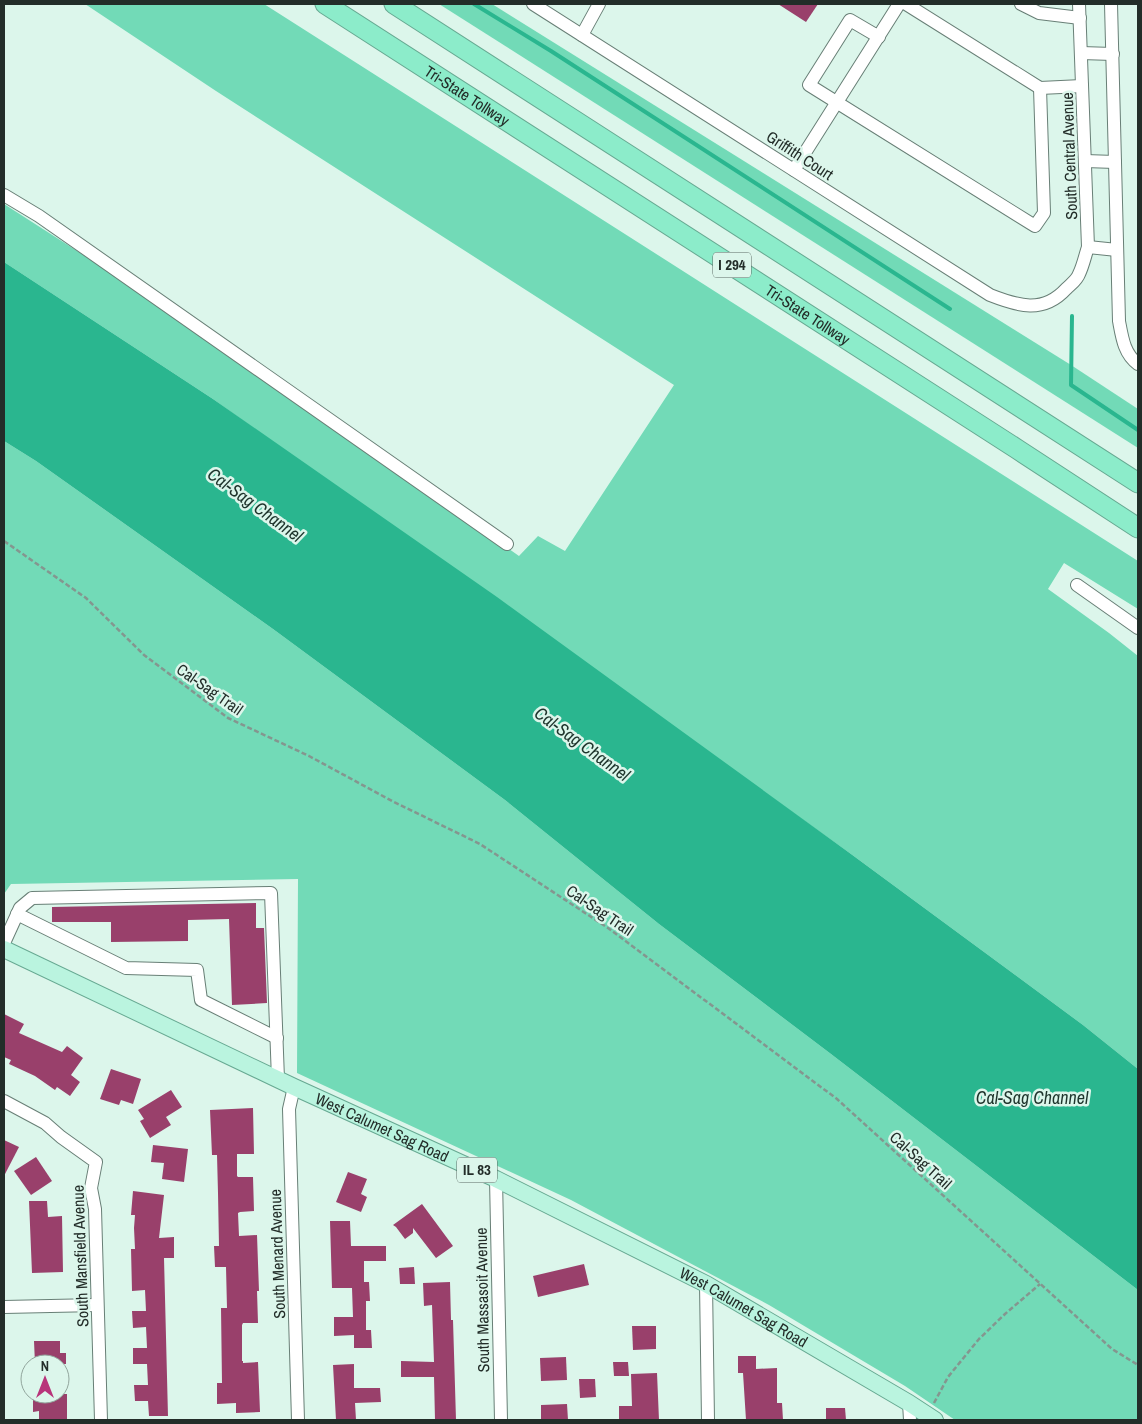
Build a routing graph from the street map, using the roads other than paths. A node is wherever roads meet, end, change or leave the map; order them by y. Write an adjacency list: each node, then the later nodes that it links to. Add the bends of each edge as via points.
1 (325, 4): 27 (highway, Tri-State Tollway / I 294)
2 (394, 4): 26 (highway, I 294)
3 (533, 4): 11 (street, Griffith Court)
4 (599, 4): 11 (street)
5 (899, 4): 12 (street)
6 (906, 4): 16 (street)
7 (1021, 4): 10 (street, via 1038,13)
8 (1079, 4): 10 (street, South Central Avenue)
9 (1112, 4): 14 (street)
10 (1080, 18): 13 (street, South Central Avenue)
11 (582, 35): 20 (street, Griffith Court)
12 (879, 37): 17 (street); 17 (street, via 850,20 809,85)
13 (1081, 54): 14 (street); 15 (street, South Central Avenue)
14 (1113, 54): 19 (street)
15 (1082, 86): 16 (street); 18 (street, South Central Avenue)
16 (1040, 88): 17 (street, via 1044,213 1035,226)
17 (836, 103): 20 (street)
18 (1085, 161): 19 (street); 22 (street, South Central Avenue)
19 (1115, 162): 23 (street)
20 (794, 170): 24 (street, Griffith Court, via 990,295 1028,306)
21 (4, 195): 28 (street, via 47,221)
22 (1088, 248): 23 (street); 24 (street, South Central Avenue, via 1078,276)
23 (1117, 250): 25 (street, via 1119,321 1125,349)
24 (1058, 297)
25 (1138, 364)
26 (1138, 483)
27 (1138, 528)
28 (507, 544)
29 (1077, 586): 30 (street)
30 (1138, 628)
31 (17, 914): 32 (street); 34 (street, via 126,968 197,970 201,1000); 34 (street, via 32,898 271,893)
32 (4, 943)
33 (4, 949): 35 (main road, West Calumet Sag Road / IL 83)
34 (276, 1038): 35 (street)
35 (278, 1079): 36 (main road, West Calumet Sag Road / IL 83)
36 (294, 1086): 38 (main road, West Calumet Sag Road / IL 83); 45 (street, South Menard Avenue, via 289,1109)
37 (9, 1103): 40 (street, South Mansfield Avenue, via 44,1123 96,1162 91,1188 95,1209)
38 (496, 1179): 39 (main road, West Calumet Sag Road / IL 83); 46 (street, South Massasoit Avenue)
39 (706, 1284): 42 (main road, West Calumet Sag Road / IL 83); 47 (street)
40 (97, 1305): 41 (street); 44 (street, South Mansfield Avenue)
41 (4, 1307)
42 (909, 1403): 43 (main road, West Calumet Sag Road / IL 83); 48 (street)
43 (931, 1418)
44 (101, 1420)
45 (298, 1420)
46 (501, 1420)
47 (708, 1420)
48 (910, 1420)

